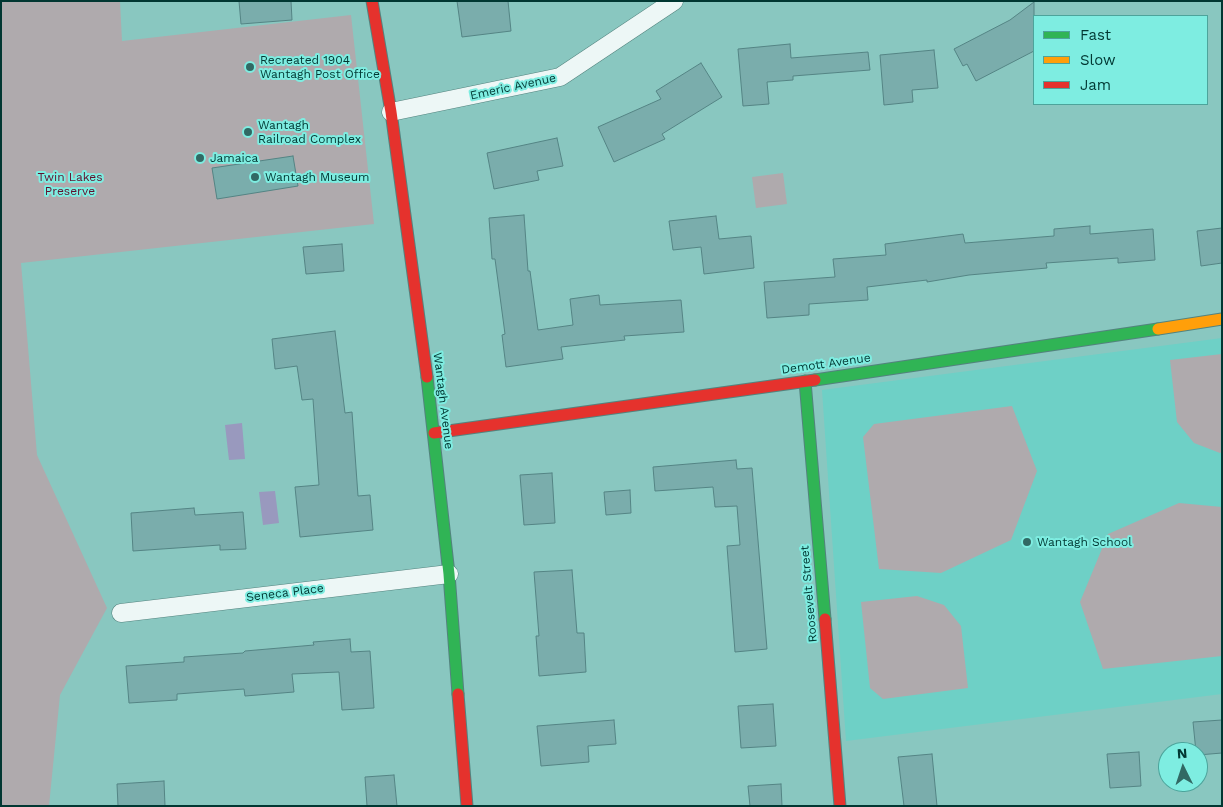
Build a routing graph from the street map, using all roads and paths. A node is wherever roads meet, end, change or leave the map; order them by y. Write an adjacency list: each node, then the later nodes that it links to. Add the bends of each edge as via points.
1 (372, 1): 3 (street, Wantagh Avenue)
2 (674, 1): 3 (street, Emeric Avenue, via 560,77)
3 (391, 112): 6 (street, Wantagh Avenue)
4 (1222, 319): 5 (street, Demott Avenue)
5 (805, 381): 6 (street, Demott Avenue); 10 (street, Roosevelt Street)
6 (434, 433): 7 (street, Wantagh Avenue)
7 (449, 574): 8 (street, Seneca Place); 9 (street, Wantagh Avenue)
8 (121, 613)
9 (467, 806)
10 (840, 806)

